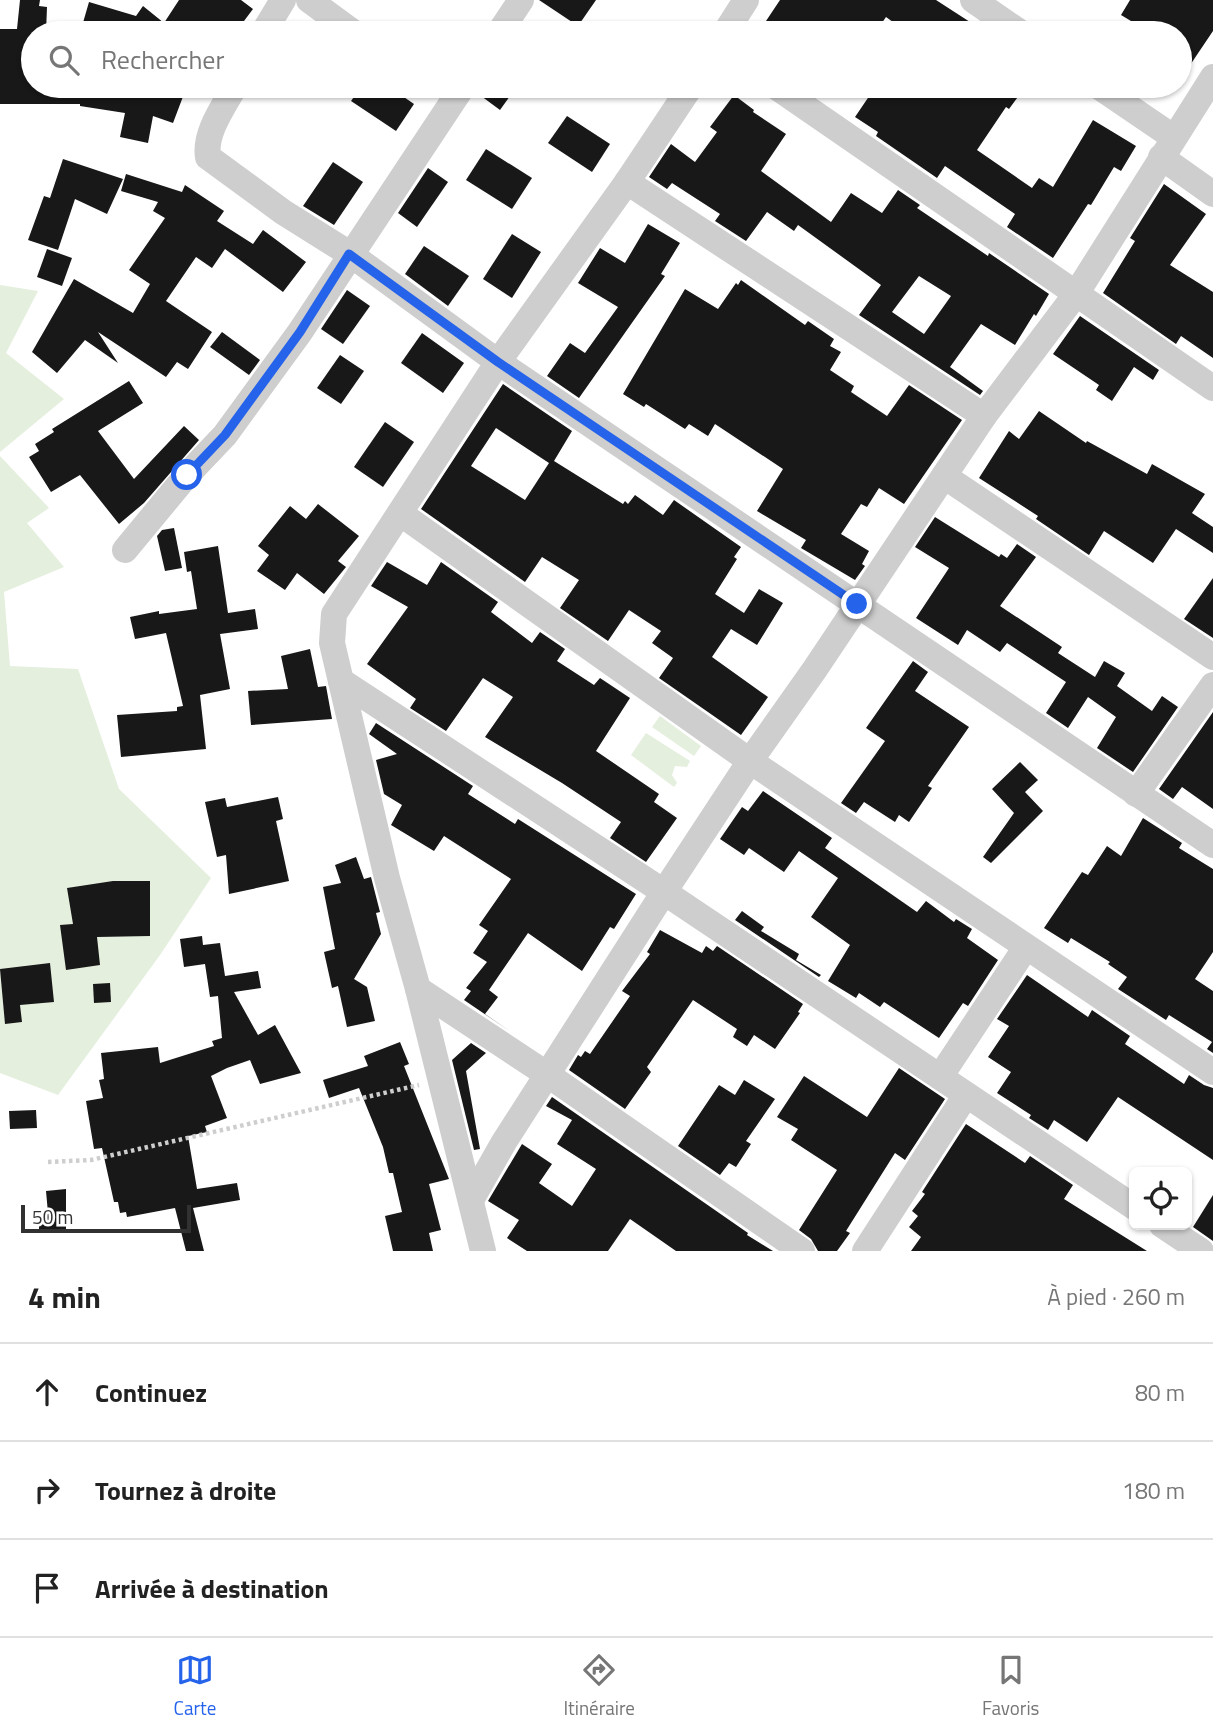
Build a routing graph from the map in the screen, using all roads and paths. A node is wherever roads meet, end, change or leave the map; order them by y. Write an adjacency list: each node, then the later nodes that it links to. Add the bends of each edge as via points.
1 (283, 0): 6 (street)
2 (309, 0): 7 (street)
3 (521, 0): 8 (street)
4 (746, 0): 9 (street)
5 (973, 0): 10 (street)
6 (270, 21)
7 (338, 21)
8 (507, 21)
9 (733, 21)
10 (1004, 21)
11 (1213, 77): 17 (street)
12 (229, 98): 20 (street, via 215,124 208,158)
13 (445, 98): 20 (street)
14 (683, 98): 18 (street)
15 (792, 98): 21 (street)
16 (1112, 98): 17 (street)
17 (1167, 147): 19 (street); 21 (street)
18 (627, 182): 22 (street); 24 (street)
19 (1213, 194)
20 (349, 254): 22 (street); 27 (street, via 300,332 225,435)
21 (1076, 294): 23 (street); 24 (street)
22 (498, 362): 26 (street); 28 (street)
23 (1213, 388)
24 (984, 416): 25 (street)
25 (944, 476): 28 (street); 29 (street)
26 (401, 514): 30 (street, via 334,614 332,643); 32 (street)
27 (125, 550)
28 (857, 604): 32 (street); 33 (street)
29 (1213, 657)
30 (341, 681): 35 (street); 37 (street)
31 (1213, 685): 33 (street)
32 (750, 761): 35 (street); 36 (street)
33 (1136, 794): 34 (street)
34 (1213, 845)
35 (663, 892): 39 (street); 40 (street)
36 (1026, 947): 38 (street); 40 (street)
37 (418, 989): 39 (street); 41 (street)
38 (1213, 1072)
39 (548, 1075): 44 (street); 48 (street)
40 (940, 1077): 42 (street)
41 (440, 1080): 43 (path, via 92,1160); 44 (street)
42 (966, 1095): 45 (street); 49 (street)
43 (48, 1162)
44 (471, 1199): 47 (street)
45 (1129, 1204)
46 (1170, 1230): 50 (street)
47 (483, 1251)
48 (802, 1251)
49 (864, 1251)
50 (1202, 1251)

